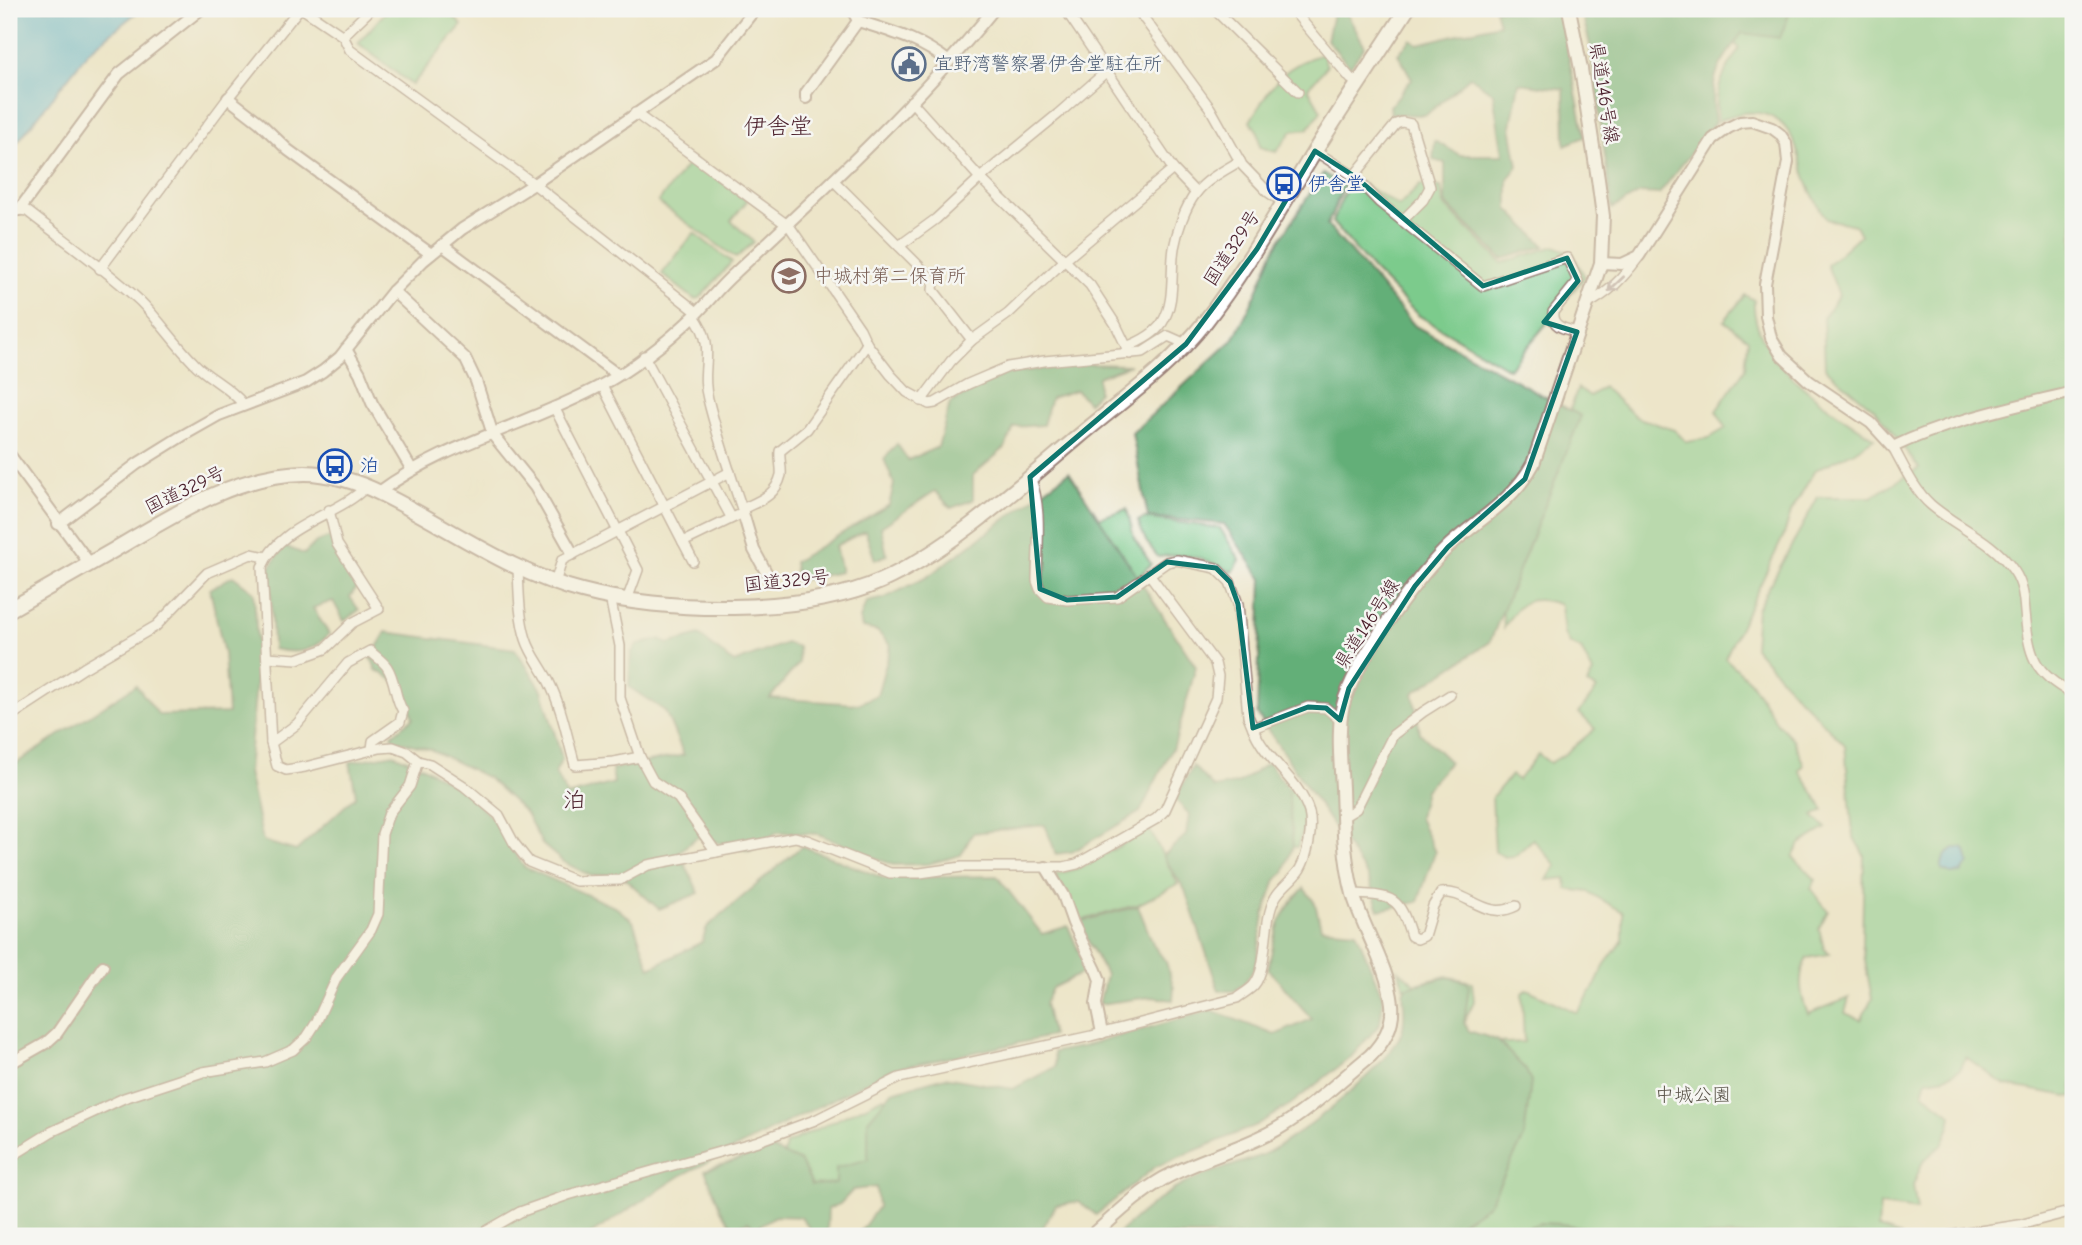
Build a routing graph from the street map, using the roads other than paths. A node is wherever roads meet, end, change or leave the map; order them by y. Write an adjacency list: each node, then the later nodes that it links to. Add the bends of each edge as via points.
1 (201, 9): 32 (street, via 119,74)
2 (301, 9): 14 (street); 19 (street)
3 (371, 9): 14 (street)
4 (755, 9): 22 (street, via 716,60)
5 (852, 9): 13 (street)
6 (994, 9): 15 (street)
7 (1065, 9): 16 (street)
8 (1137, 9): 24 (street, via 1210,108)
9 (1214, 9): 18 (street)
10 (1292, 9): 17 (street)
11 (1407, 9): 17 (highway, 国道329号)
12 (1569, 9): 40 (main road, 県道146号線, via 1603,216)
13 (858, 21): 15 (street, via 930,47); 20 (street)
14 (343, 36): 29 (street, via 350,50)
15 (948, 62): 21 (street)
16 (1108, 70): 25 (street); 27 (street)
17 (1359, 85): 23 (highway, 国道329号)
18 (1298, 92)
19 (228, 98): 37 (street, via 288,150); 41 (street)
20 (806, 98)
21 (911, 102): 27 (street); 28 (street)
22 (635, 113): 29 (street); 34 (street)
23 (1315, 151): 26 (street); 31 (highway, 国道329号)
24 (1240, 161): 30 (street); 31 (street)
25 (1173, 169): 30 (street); 39 (street)
26 (1354, 176): 33 (street); 33 (street, via 1396,124 1411,124 1430,187)
27 (980, 178): 36 (street); 39 (street)
28 (833, 180): 34 (street); 36 (street)
29 (534, 184): 35 (street); 44 (street)
30 (1196, 193): 50 (street, via 1178,231 1167,312 1161,324)
31 (1284, 203): 48 (highway, 国道329号, via 1234,283)
32 (14, 212): 41 (street, via 27,211)
33 (1402, 221): 45 (street, via 1483,286 1567,258 1578,281 1552,318 1559,327)
34 (786, 225): 44 (street); 47 (street)
35 (442, 245): 37 (street); 52 (street)
36 (899, 246): 46 (street, via 934,281 933,290)
37 (431, 254): 42 (street)
38 (1639, 256): 40 (street, via 1622,264); 43 (street, one-way to 43, via 1622,279); 59 (street, via 1713,139 1740,122 1752,121 1780,134 1788,162 1765,284 1771,338 1782,356 1809,381 1871,423)
39 (1065, 260): 46 (street, via 1008,314); 50 (street, via 1090,285)
40 (1601, 263): 43 (main road, 県道146号線)
41 (100, 269): 56 (street, via 138,300 195,365)
42 (394, 290): 49 (street); 58 (street, via 465,358)
43 (1587, 304): 45 (main road, 県道146号線)
44 (696, 314): 51 (street); 62 (street, via 707,339 707,397)
45 (1577, 332): 88 (main road, 県道146号線, via 1525,479 1448,547 1415,586 1366,656 1349,688)
46 (972, 340): 55 (street)
47 (867, 344): 55 (street, via 899,383); 68 (street, via 807,429 780,451 781,474 770,496)
48 (1186, 344): 50 (street, via 1168,336 1143,352); 63 (highway, 国道329号)
49 (346, 349): 56 (street, via 306,382); 61 (street)
50 (1128, 350): 55 (street, via 1008,367 935,403)
51 (644, 356): 52 (street); 64 (street)
52 (618, 375): 53 (street)
53 (602, 385): 57 (street); 66 (street)
54 (2073, 392): 59 (street, via 1950,425)
55 (921, 401)
56 (243, 404): 70 (street, via 137,464)
57 (554, 407): 58 (street); 71 (street)
58 (492, 431): 61 (street); 73 (street, via 535,487)
59 (1893, 447): 85 (street, via 1921,495 1991,545 2015,572 2024,593 2028,648 2051,681)
60 (9, 454): 70 (street)
61 (412, 470): 65 (street)
62 (730, 472): 64 (street); 68 (street)
63 (1030, 477): 79 (street, via 1037,506 1037,581 1048,597 1117,597); 82 (highway, 国道329号, via 912,565 848,593 744,605)
64 (711, 482): 66 (street); 69 (street)
65 (372, 490): 67 (street); 76 (highway, 国道329号, via 304,473 244,483 186,509); 77 (highway, 国道329号)
66 (664, 506): 71 (street); 72 (street)
67 (329, 510): 74 (street, via 309,520); 84 (street, via 337,544 379,609 352,623 325,649 297,659)
68 (742, 511): 69 (street); 78 (street)
69 (731, 517): 72 (street)
70 (58, 524): 76 (street)
71 (617, 530): 73 (street); 82 (street, via 638,570)
72 (683, 542): 75 (street)
73 (573, 554): 80 (street, via 562,560)
74 (266, 557): 84 (street, via 262,567); 87 (street, via 251,554 207,573 156,626)
75 (694, 561)
76 (90, 564): 83 (highway, 国道329号)
77 (519, 569): 80 (highway, 国道329号); 92 (street, via 526,640 548,679 575,765)
78 (765, 572)
79 (1150, 575): 89 (street, via 1167,562 1177,561 1216,568 1230,582 1238,604); 96 (street, via 1215,663 1216,698 1165,810 1156,819 1076,863)
80 (555, 583): 81 (highway, 国道329号)
81 (610, 597): 82 (highway, 国道329号); 92 (street, via 620,646 620,698)
82 (628, 600)
83 (9, 610)
84 (267, 657): 90 (street)
85 (2073, 694)
86 (1450, 695): 94 (street, via 1393,735 1356,809)
87 (9, 717)
88 (1340, 720): 89 (street, via 1326,708 1308,706); 94 (main road, 県道146号線)
89 (1253, 729): 100 (street, via 1298,789 1310,823 1300,869 1276,897 1268,920 1254,986 1237,998)
90 (271, 743): 91 (street, via 277,766 286,770); 91 (street, via 297,724 348,663 370,651 388,668 403,711 400,722 373,741)
91 (372, 749): 93 (street, via 393,747)
92 (640, 757): 95 (street, via 653,781 678,798)
93 (418, 761): 95 (street, via 464,786 499,815 529,862 576,881 620,880 648,865); 102 (street, via 410,786 389,813 382,834 375,922 337,977 307,1037 293,1050 265,1062 203,1072 124,1098 51,1132)
94 (1343, 817): 97 (main road, 県道146号線)
95 (716, 852): 96 (street, via 795,837 890,873)
96 (1046, 867): 100 (street, via 1100,980 1096,1004)
97 (1354, 894): 98 (street, via 1385,896 1393,901 1417,939 1424,936 1441,893 1450,892 1497,911); 105 (main road, 県道146号線, via 1392,1006 1392,1020 1380,1045 1280,1128 1164,1179)
98 (1516, 906)
99 (103, 966): 101 (street, via 57,1033)
100 (1102, 1033): 104 (street, via 899,1079 815,1120 568,1195 520,1212)
101 (9, 1064)
102 (9, 1158)
103 (2073, 1211): 106 (street)
104 (478, 1236)
105 (1092, 1236)
106 (1947, 1236)

